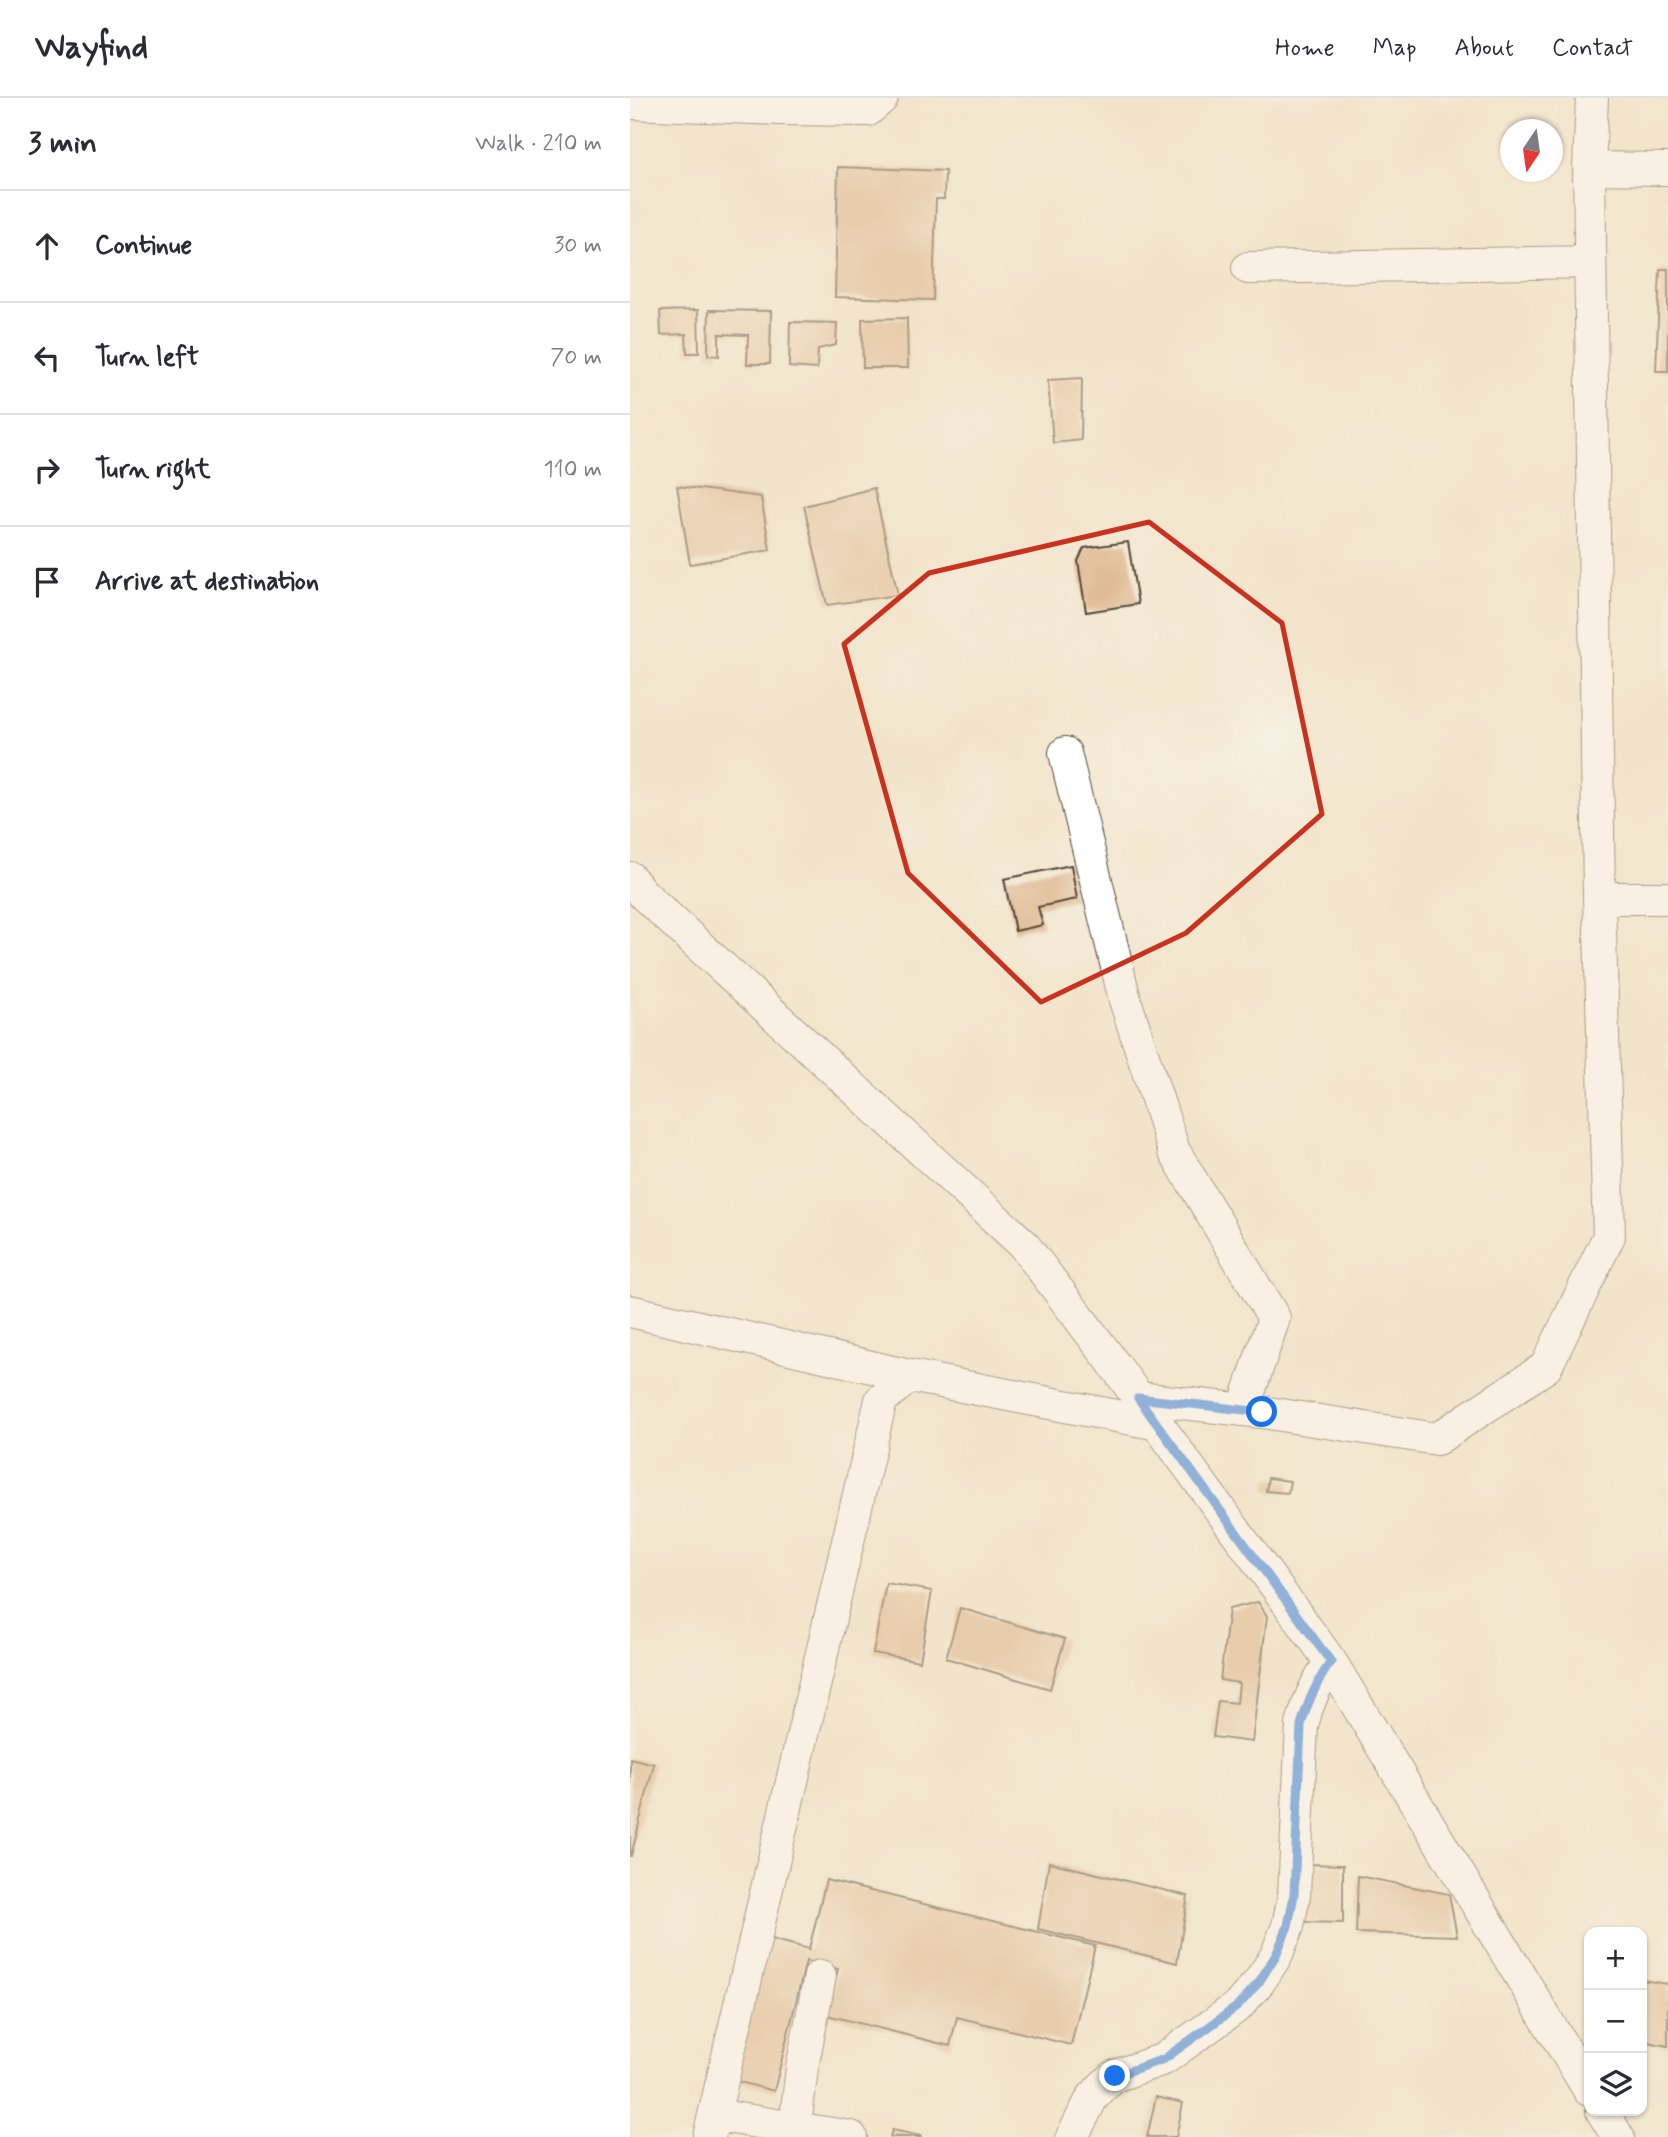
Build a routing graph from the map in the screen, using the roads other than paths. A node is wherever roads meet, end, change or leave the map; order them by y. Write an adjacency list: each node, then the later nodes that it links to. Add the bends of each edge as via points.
1 (881, 98): 3 (street, via 868,110)
2 (1592, 98): 4 (street)
3 (630, 103)
4 (1589, 168): 5 (street); 6 (street)
5 (1668, 169)
6 (1591, 262): 7 (street); 10 (street)
7 (1248, 268)
8 (1065, 753): 15 (street, via 1125,1000 1174,1152 1274,1318)
9 (630, 878): 14 (street, via 1023,1244)
10 (1599, 898): 11 (street); 15 (street, via 1609,1236 1546,1367 1437,1439)
11 (1668, 898)
12 (630, 1311): 13 (street)
13 (910, 1376): 16 (street); 21 (street, via 881,1399)
14 (1138, 1398): 15 (street); 16 (street)
15 (1243, 1410)
16 (1157, 1424): 17 (street)
17 (1331, 1662): 19 (street); 24 (street, via 1317,1681 1301,1725 1294,1895 1276,1955 1238,2006 1164,2059 1115,2076 1103,2086)
18 (820, 1976): 22 (street)
19 (1584, 2082)
20 (1605, 2116): 25 (street)
21 (711, 2126): 22 (street)
22 (795, 2126): 23 (street)
23 (851, 2137)
24 (1072, 2137)
25 (1618, 2137)

